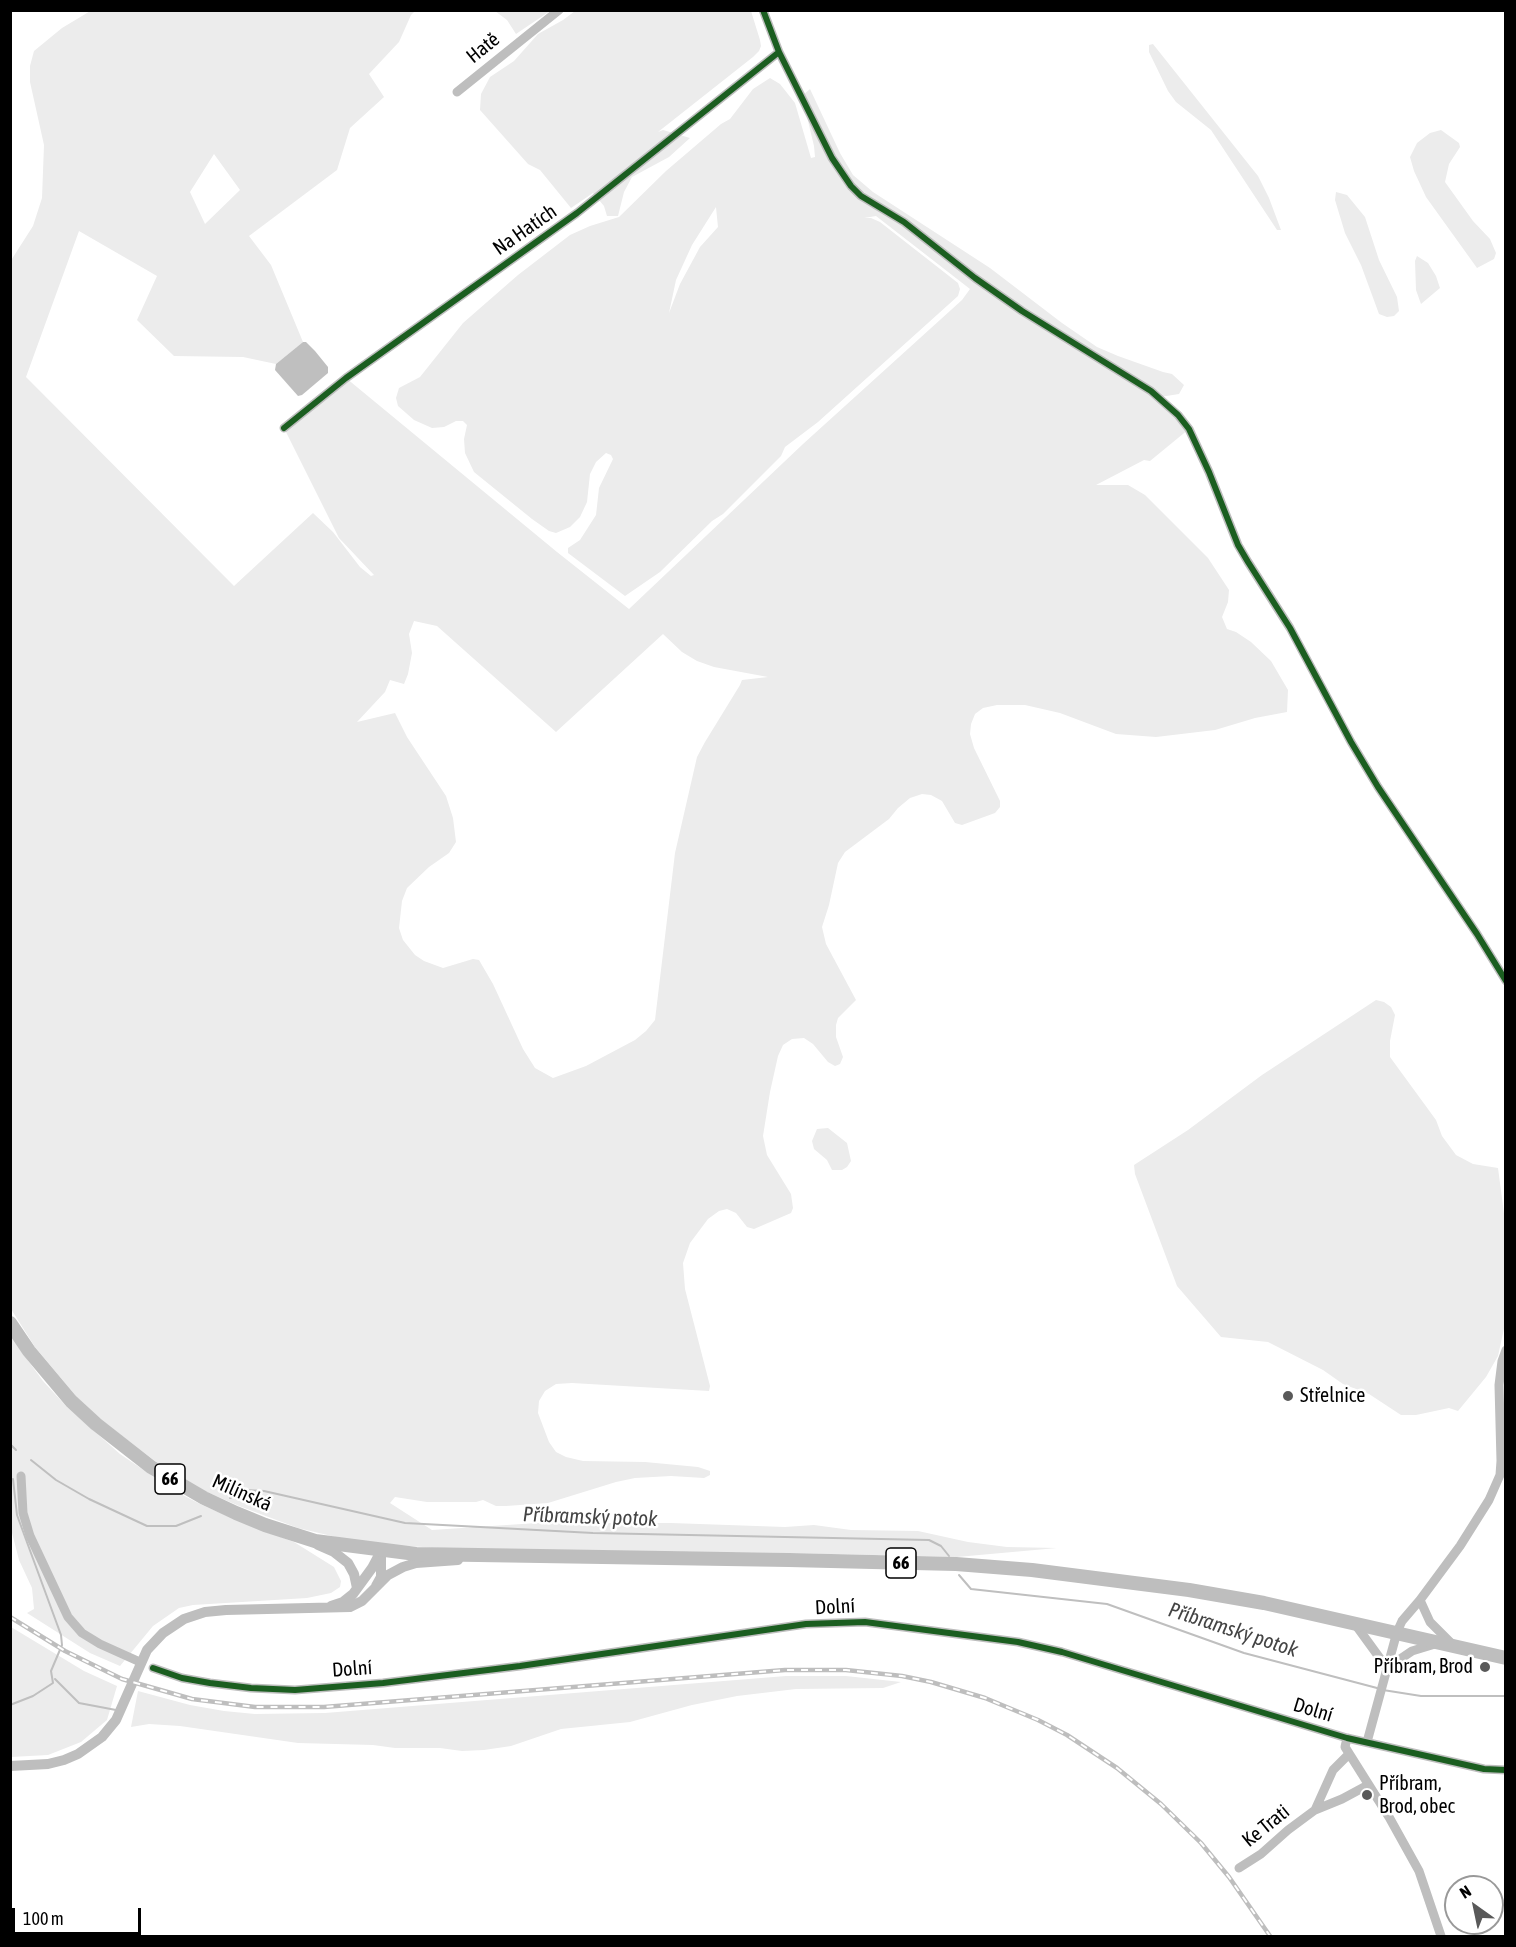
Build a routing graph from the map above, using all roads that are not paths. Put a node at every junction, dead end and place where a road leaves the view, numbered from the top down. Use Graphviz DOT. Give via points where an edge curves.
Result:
graph roads {
  1 [pos="559,10"];
  2 [pos="763,10"];
  3 [pos="780,52"];
  4 [pos="457,92"];
  5 [pos="284,428"];
  6 [pos="1506,981"];
  7 [pos="10,1323"];
  8 [pos="1506,1350"];
  9 [pos="21,1476"];
  10 [pos="296,1536"];
  11 [pos="381,1551"];
  12 [pos="477,1556"];
  13 [pos="357,1588"];
  14 [pos="375,1588"];
  15 [pos="1420,1600"];
  16 [pos="322,1609"];
  17 [pos="1354,1623"];
  18 [pos="1397,1632"];
  19 [pos="1439,1642"];
  20 [pos="1454,1646"];
  21 [pos="1506,1658"];
  22 [pos="139,1665"];
  23 [pos="153,1668"];
  24 [pos="1387,1668"];
  25 [pos="1347,1738"];
  26 [pos="1367,1742"];
  27 [pos="1349,1754"];
  28 [pos="10,1766"];
  29 [pos="1506,1770"];
  30 [pos="1368,1785"];
  31 [pos="1315,1810"];
  32 [pos="1239,1868"];
  33 [pos="1441,1936"];
  1 -- 4 [label="street, Hatě"];
  2 -- 3 [label="street"];
  3 -- 5 [label="street, Na Hatích" via="578,213 346,378"];
  3 -- 6 [label="street" via="832,158 861,196 904,222 1022,311 1151,391 1178,414 1194,439 1238,545 1290,628 1351,742"];
  7 -- 10 [label="main road, Milínská / 66" via="71,1401 125,1448 204,1498"];
  8 -- 15 [label="street" via="1499,1385 1500,1475 1475,1524"];
  9 -- 22 [label="street" via="23,1513 30,1536 68,1617 82,1633"];
  10 -- 11 [label="main road, Milínská / 66"];
  10 -- 13 [label="street" via="342,1557 354,1574"];
  11 -- 12 [label="main road, 66"];
  11 -- 13 [label="street"];
  11 -- 14 [label="street" via="381,1577"];
  12 -- 14 [label="street" via="403,1567"];
  12 -- 17 [label="main road, 66" via="956,1564 1189,1590"];
  13 -- 16 [label="street" via="343,1602"];
  14 -- 16 [label="street" via="350,1607"];
  15 -- 18 [label="street"];
  15 -- 20 [label="street" via="1430,1622"];
  16 -- 22 [label="street" via="226,1610 194,1615 163,1633"];
  17 -- 18 [label="main road, 66"];
  17 -- 24 [label="street"];
  18 -- 19 [label="main road, 66"];
  18 -- 24 [label="street"];
  19 -- 20 [label="main road, 66"];
  19 -- 24 [label="street" via="1412,1652"];
  20 -- 21 [label="main road, 66"];
  22 -- 28 [label="street" via="116,1720 102,1737 78,1754 48,1764"];
  23 -- 25 [label="street, Dolní" via="210,1683 295,1690 520,1666 807,1624 866,1622 974,1635 1051,1650"];
  24 -- 26 [label="street"];
  25 -- 26 [label="street, Dolní"];
  25 -- 27 [label="street" via="1345,1747"];
  26 -- 29 [label="street, Dolní" via="1484,1769"];
  27 -- 30 [label="street"];
  27 -- 31 [label="street, Ke Trati" via="1333,1770"];
  30 -- 31 [label="street, Ke Trati"];
  30 -- 33 [label="street" via="1419,1871"];
  31 -- 32 [label="street, Ke Trati"];
}
